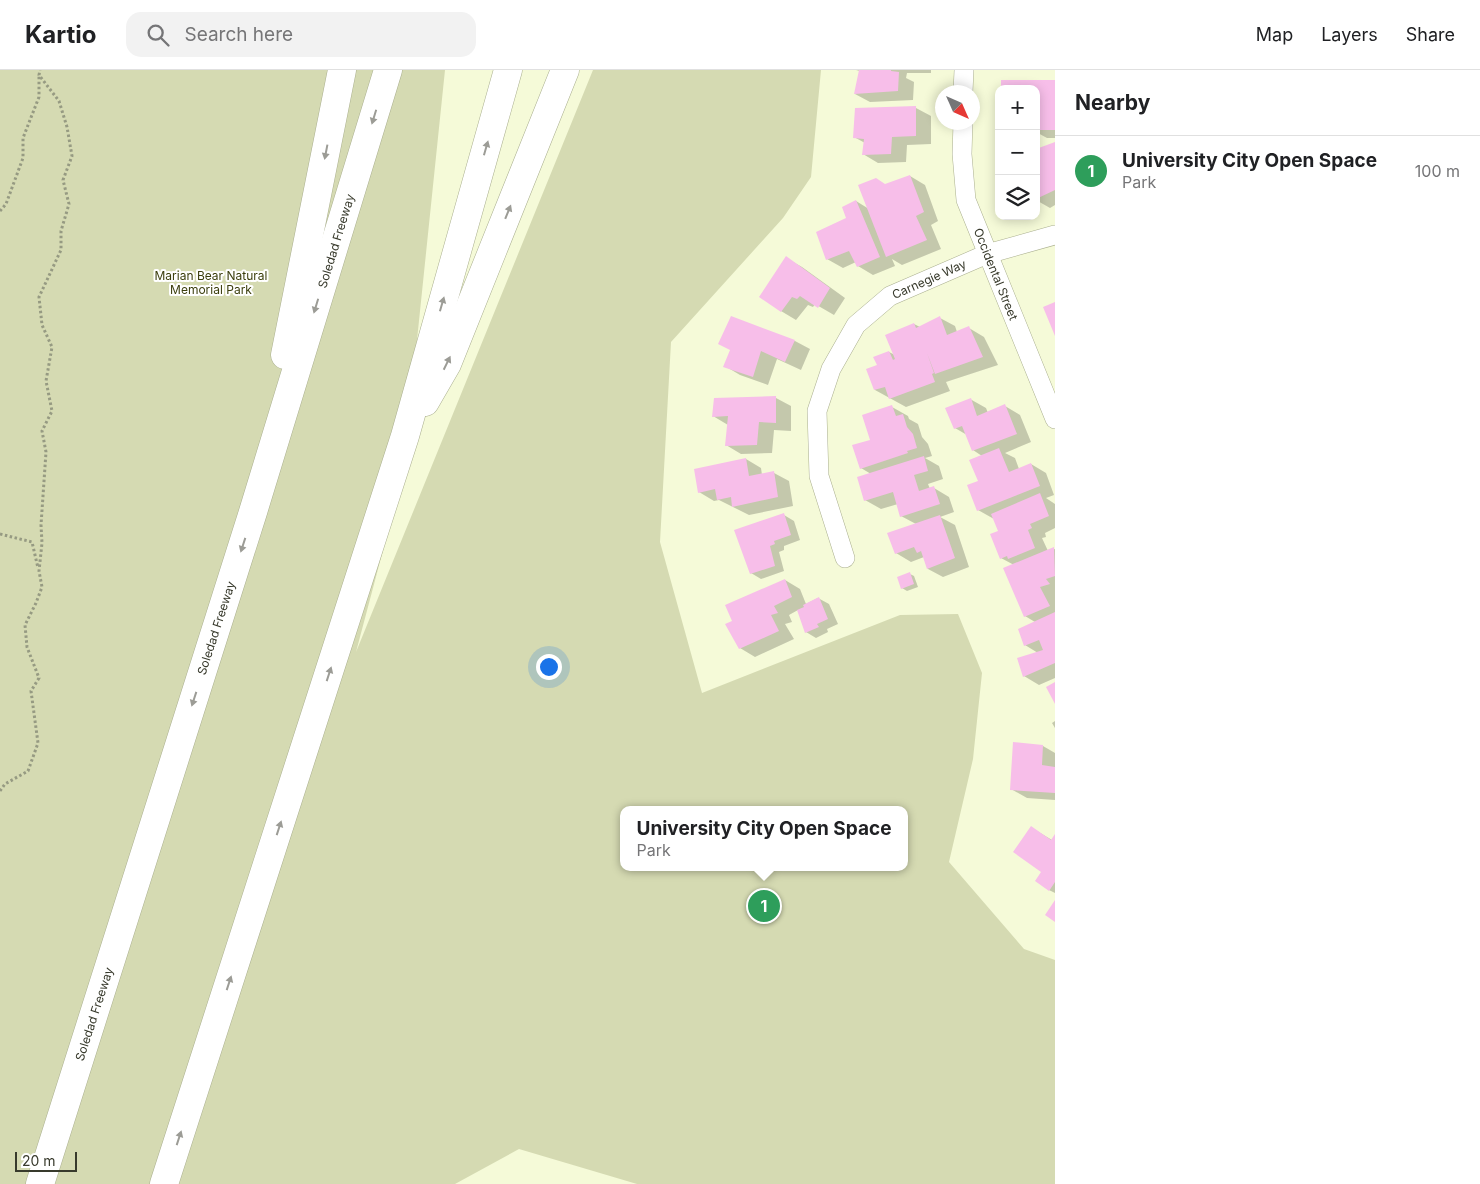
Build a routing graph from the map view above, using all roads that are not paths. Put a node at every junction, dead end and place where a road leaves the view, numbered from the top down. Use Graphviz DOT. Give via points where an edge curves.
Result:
graph roads {
  1 [pos="342,70"];
  2 [pos="388,70"];
  3 [pos="508,70"];
  4 [pos="565,70"];
  5 [pos="964,70"];
  6 [pos="963,85"];
  7 [pos="963,130"];
  8 [pos="1055,235"];
  9 [pos="987,254"];
  10 [pos="1055,419"];
  11 [pos="405,436"];
  12 [pos="253,512"];
  13 [pos="845,558"];
  14 [pos="40,1184"];
  15 [pos="164,1184"];
  1 -- 12 [label="highway, one-way"];
  2 -- 12 [label="highway, Soledad Freeway, one-way"];
  11 -- 3 [label="highway, one-way"];
  11 -- 4 [label="highway, one-way" via="447,364"];
  5 -- 6 [label="street"];
  7 -- 9 [label="street, Occidental Street" via="966,200"];
  8 -- 9 [label="street, Carnegie Way"];
  9 -- 10 [label="street, Occidental Street"];
  9 -- 13 [label="street, Carnegie Way" via="890,296 856,325 831,369 817,411 819,476"];
  15 -- 11 [label="highway, one-way"];
  12 -- 14 [label="highway, Soledad Freeway, one-way"];
}
